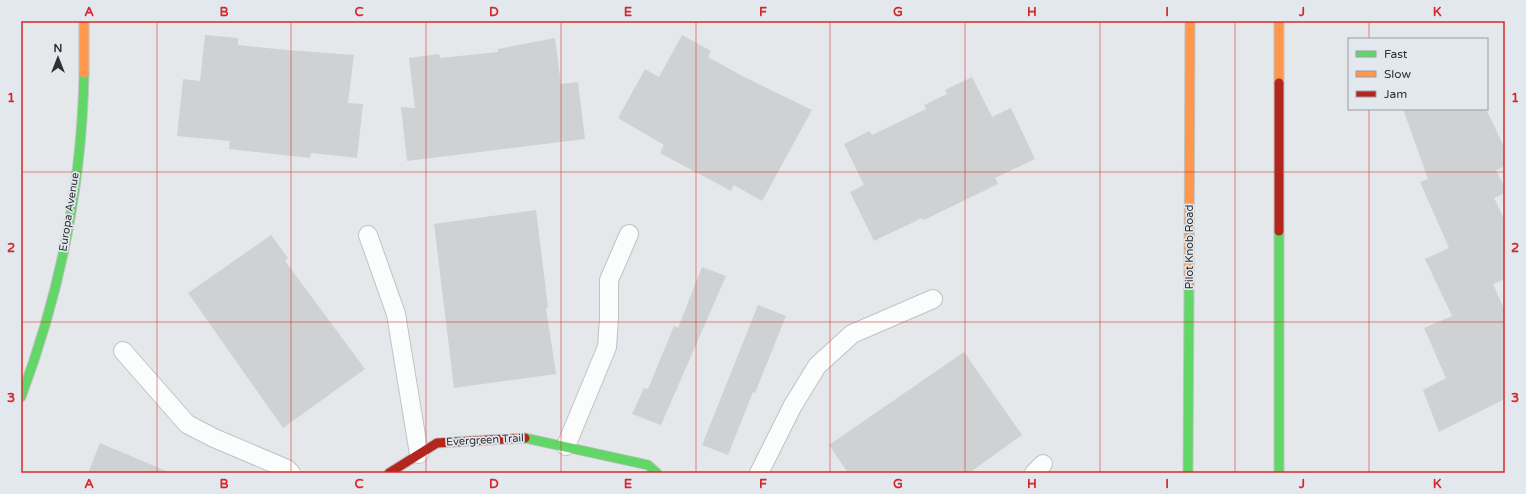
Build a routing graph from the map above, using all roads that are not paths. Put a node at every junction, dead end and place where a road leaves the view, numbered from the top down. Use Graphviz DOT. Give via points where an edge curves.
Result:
graph roads {
  1 [pos="84,21"];
  2 [pos="1190,21"];
  3 [pos="1279,21"];
  4 [pos="629,234"];
  5 [pos="368,235"];
  6 [pos="933,299"];
  7 [pos="123,351"];
  8 [pos="21,397"];
  9 [pos="566,446"];
  10 [pos="420,454"];
  11 [pos="291,473"];
  12 [pos="389,473"];
  13 [pos="657,473"];
  14 [pos="759,473"];
  15 [pos="1188,473"];
  16 [pos="1279,473"];
  1 -- 8 [label="main road, Europa Avenue" via="81,131 69,228 46,324"];
  2 -- 15 [label="main road, Pilot Knob Road"];
  3 -- 16 [label="main road"];
  4 -- 9 [label="lane" via="610,280 607,347"];
  5 -- 10 [label="lane" via="396,314"];
  6 -- 14 [label="lane" via="852,334 817,366 792,406"];
  7 -- 11 [label="lane" via="187,424"];
  9 -- 10 [label="main road, Evergreen Trail" via="529,438 468,441 437,443"];
  9 -- 13 [label="main road, Evergreen Trail" via="648,465"];
  10 -- 12 [label="main road, Evergreen Trail"];
}
